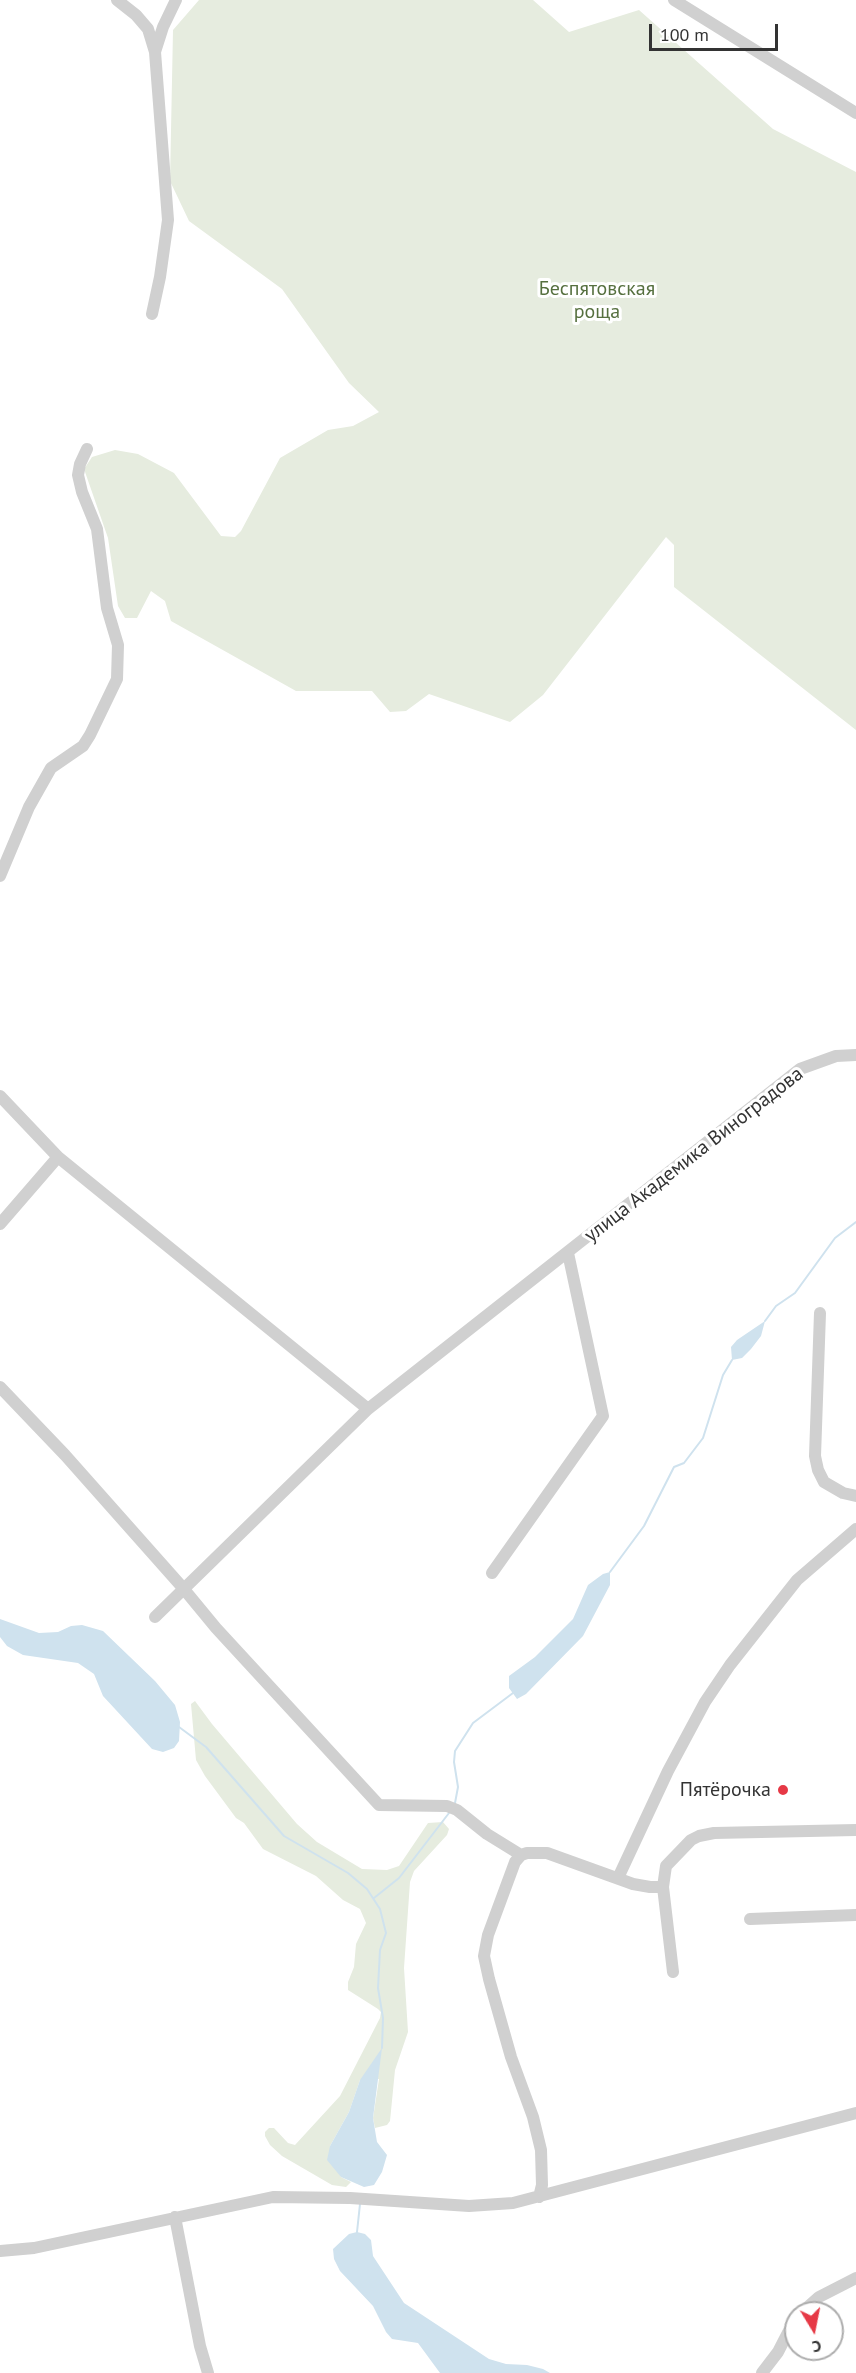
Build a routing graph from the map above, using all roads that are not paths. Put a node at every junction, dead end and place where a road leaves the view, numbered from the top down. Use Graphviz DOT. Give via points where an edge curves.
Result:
graph roads {
  1 [pos="117,0"];
  2 [pos="176,0"];
  3 [pos="674,0"];
  4 [pos="155,52"];
  5 [pos="856,113"];
  6 [pos="152,314"];
  7 [pos="87,449"];
  8 [pos="0,876"];
  9 [pos="856,1055"];
  10 [pos="0,1096"];
  11 [pos="58,1157"];
  12 [pos="0,1224"];
  13 [pos="568,1253"];
  14 [pos="820,1314"];
  15 [pos="0,1387"];
  16 [pos="368,1409"];
  17 [pos="856,1496"];
  18 [pos="856,1529"];
  19 [pos="492,1573"];
  20 [pos="183,1588"];
  21 [pos="155,1617"];
  22 [pos="856,1830"];
  23 [pos="521,1855"];
  24 [pos="618,1878"];
  25 [pos="663,1887"];
  26 [pos="856,1915"];
  27 [pos="750,1919"];
  28 [pos="673,1972"];
  29 [pos="856,2113"];
  30 [pos="539,2197"];
  31 [pos="175,2217"];
  32 [pos="0,2251"];
  33 [pos="856,2278"];
  34 [pos="814,2301"];
  35 [pos="784,2340"];
  36 [pos="208,2373"];
  37 [pos="762,2373"];
  1 -- 4 [label="street" via="148,29"];
  2 -- 4 [label="street"];
  3 -- 5 [label="street"];
  4 -- 6 [label="street" via="168,220"];
  7 -- 8 [label="street" via="78,475 97,529 107,608 117,645 117,679 82,746 51,768 29,807"];
  9 -- 13 [label="street, улица Академика Виноградова" via="836,1056 800,1069"];
  10 -- 11 [label="street"];
  11 -- 12 [label="street"];
  11 -- 16 [label="street"];
  13 -- 16 [label="street, улица Академика Виноградова"];
  13 -- 19 [label="street, улица Академика Виноградова" via="603,1416"];
  14 -- 17 [label="street" via="815,1456 824,1482"];
  15 -- 20 [label="street"];
  16 -- 20 [label="street, улица Академика Виноградова"];
  18 -- 24 [label="street" via="798,1580 730,1665 668,1771"];
  20 -- 21 [label="street, улица Академика Виноградова"];
  20 -- 23 [label="street" via="379,1805 447,1806"];
  22 -- 25 [label="street" via="699,1836 666,1866"];
  23 -- 24 [label="street" via="547,1852"];
  23 -- 30 [label="street" via="488,1935 484,1956 508,2046 533,2117 542,2185"];
  24 -- 25 [label="street"];
  25 -- 28 [label="street"];
  26 -- 27 [label="street"];
  29 -- 30 [label="street"];
  30 -- 31 [label="street" via="492,2206 273,2197"];
  31 -- 32 [label="street" via="34,2248"];
  31 -- 36 [label="street"];
  33 -- 34 [label="street"];
  35 -- 37 [label="street"];
}
